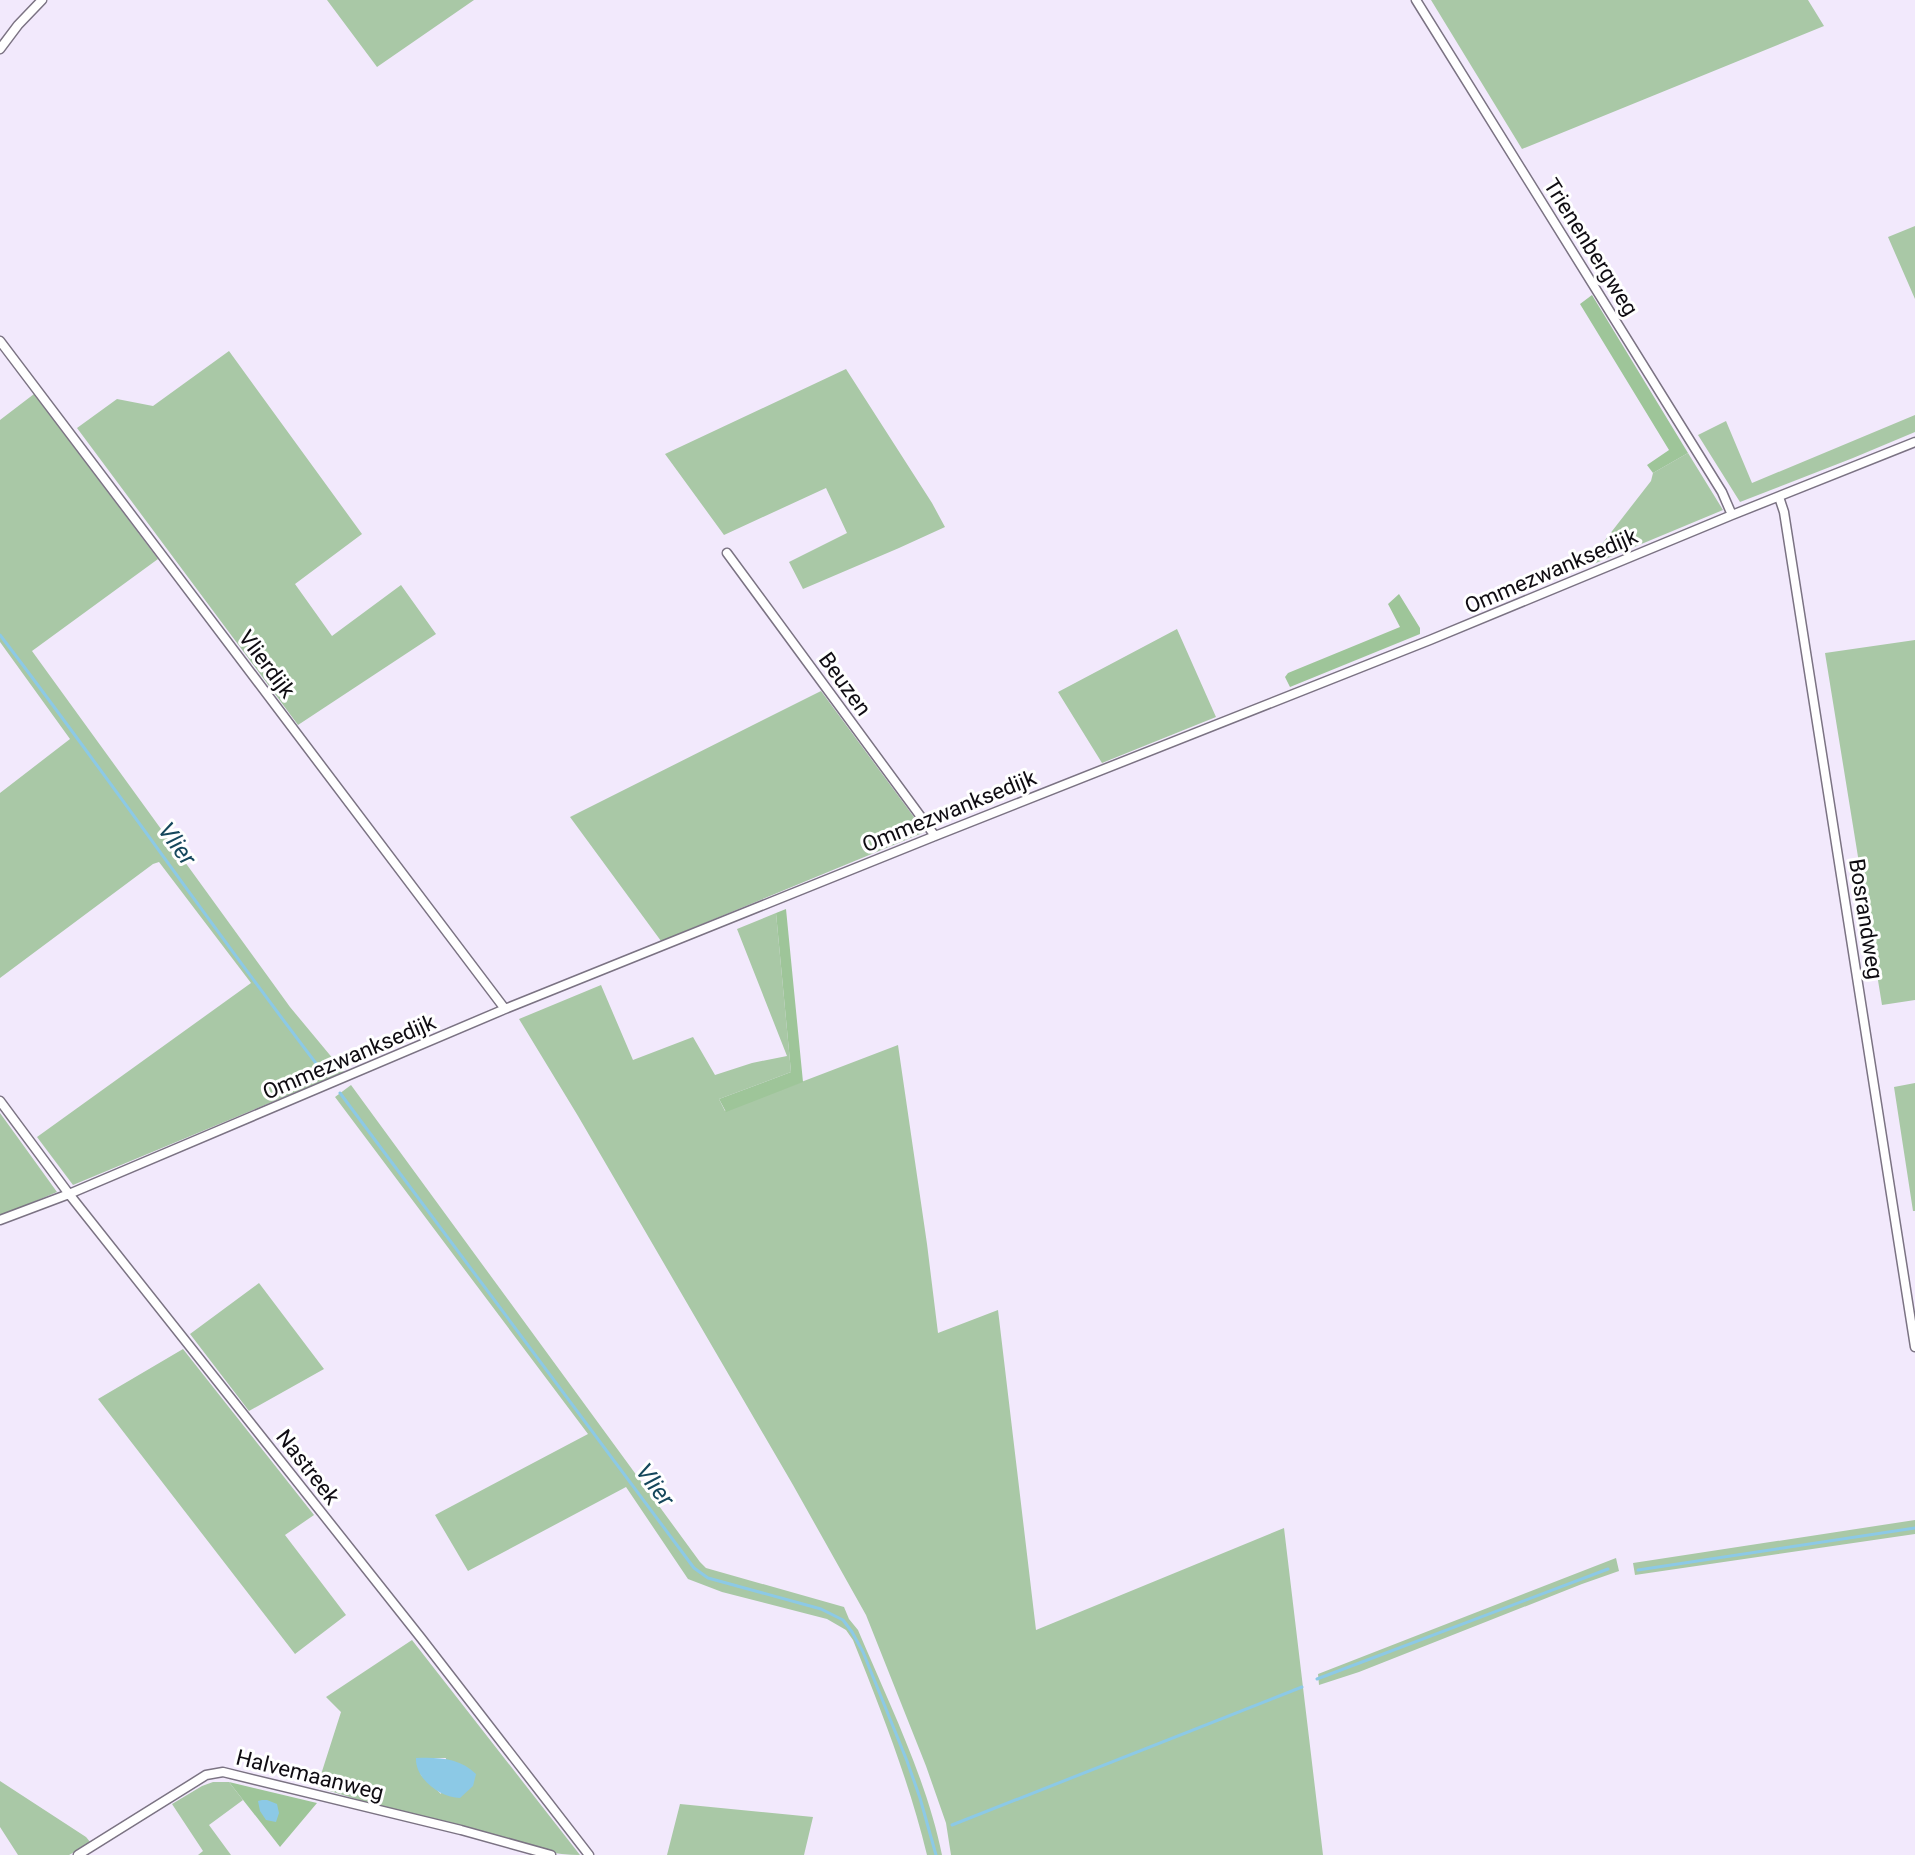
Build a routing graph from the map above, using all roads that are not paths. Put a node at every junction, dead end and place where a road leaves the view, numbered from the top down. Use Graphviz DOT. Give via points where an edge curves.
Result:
graph roads {
  1 [pos="42,0"];
  2 [pos="1416,0"];
  3 [pos="1,44"];
  4 [pos="0,341"];
  5 [pos="1915,442"];
  6 [pos="1779,497"];
  7 [pos="1732,515"];
  8 [pos="727,553"];
  9 [pos="935,836"];
  10 [pos="505,1009"];
  11 [pos="0,1101"];
  12 [pos="69,1194"];
  13 [pos="0,1220"];
  14 [pos="1915,1347"];
  15 [pos="78,1855"];
  16 [pos="551,1855"];
  17 [pos="589,1855"];
  1 -- 3 [label="street"];
  2 -- 7 [label="street, Trienenbergweg"];
  4 -- 10 [label="street, Vlierdijk"];
  5 -- 6 [label="street, Ommezwanksedijk"];
  6 -- 7 [label="street, Ommezwanksedijk"];
  6 -- 14 [label="street, Bosrandweg"];
  7 -- 9 [label="street, Ommezwanksedijk"];
  8 -- 9 [label="street, Beuzen"];
  9 -- 10 [label="street, Ommezwanksedijk"];
  10 -- 12 [label="street, Ommezwanksedijk"];
  11 -- 12 [label="street, Nastreek"];
  12 -- 13 [label="street, Ommezwanksedijk"];
  12 -- 17 [label="street, Nastreek"];
  15 -- 16 [label="street, Halvemaanweg" via="206,1775 223,1772"];
}
